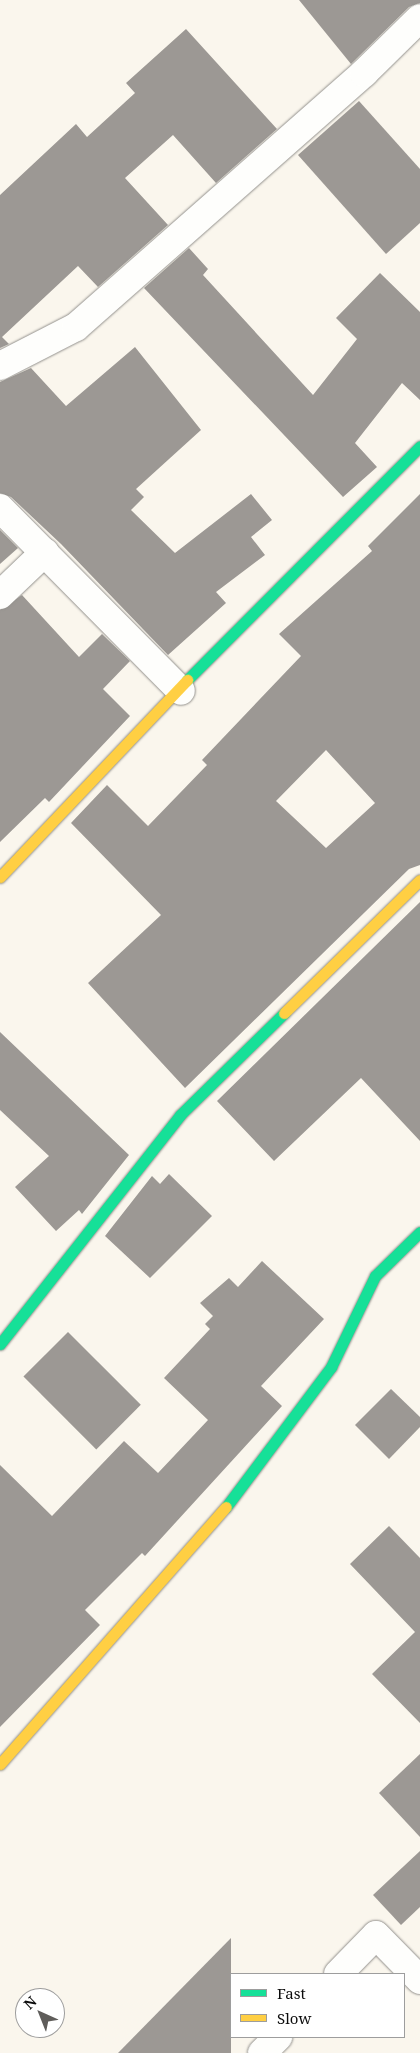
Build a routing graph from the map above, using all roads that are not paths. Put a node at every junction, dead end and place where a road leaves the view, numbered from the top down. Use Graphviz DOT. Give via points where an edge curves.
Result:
graph roads {
  1 [pos="420,18"];
  2 [pos="0,366"];
  3 [pos="420,446"];
  4 [pos="0,508"];
  5 [pos="45,552"];
  6 [pos="0,595"];
  7 [pos="181,691"];
  8 [pos="0,877"];
  9 [pos="420,880"];
  10 [pos="420,1232"];
  11 [pos="0,1344"];
  12 [pos="0,1764"];
  13 [pos="339,1973"];
  14 [pos="420,1980"];
  15 [pos="277,2038"];
  16 [pos="262,2053"];
  1 -- 2 [label="street" via="364,73 76,327"];
  3 -- 7 [label="street"];
  4 -- 5 [label="street"];
  5 -- 6 [label="street"];
  5 -- 7 [label="street"];
  7 -- 8 [label="street" via="118,750"];
  9 -- 11 [label="street" via="180,1115"];
  10 -- 12 [label="street" via="375,1276 331,1367 234,1498"];
  13 -- 14 [label="street" via="376,1935"];
  15 -- 16 [label="street"];
}
